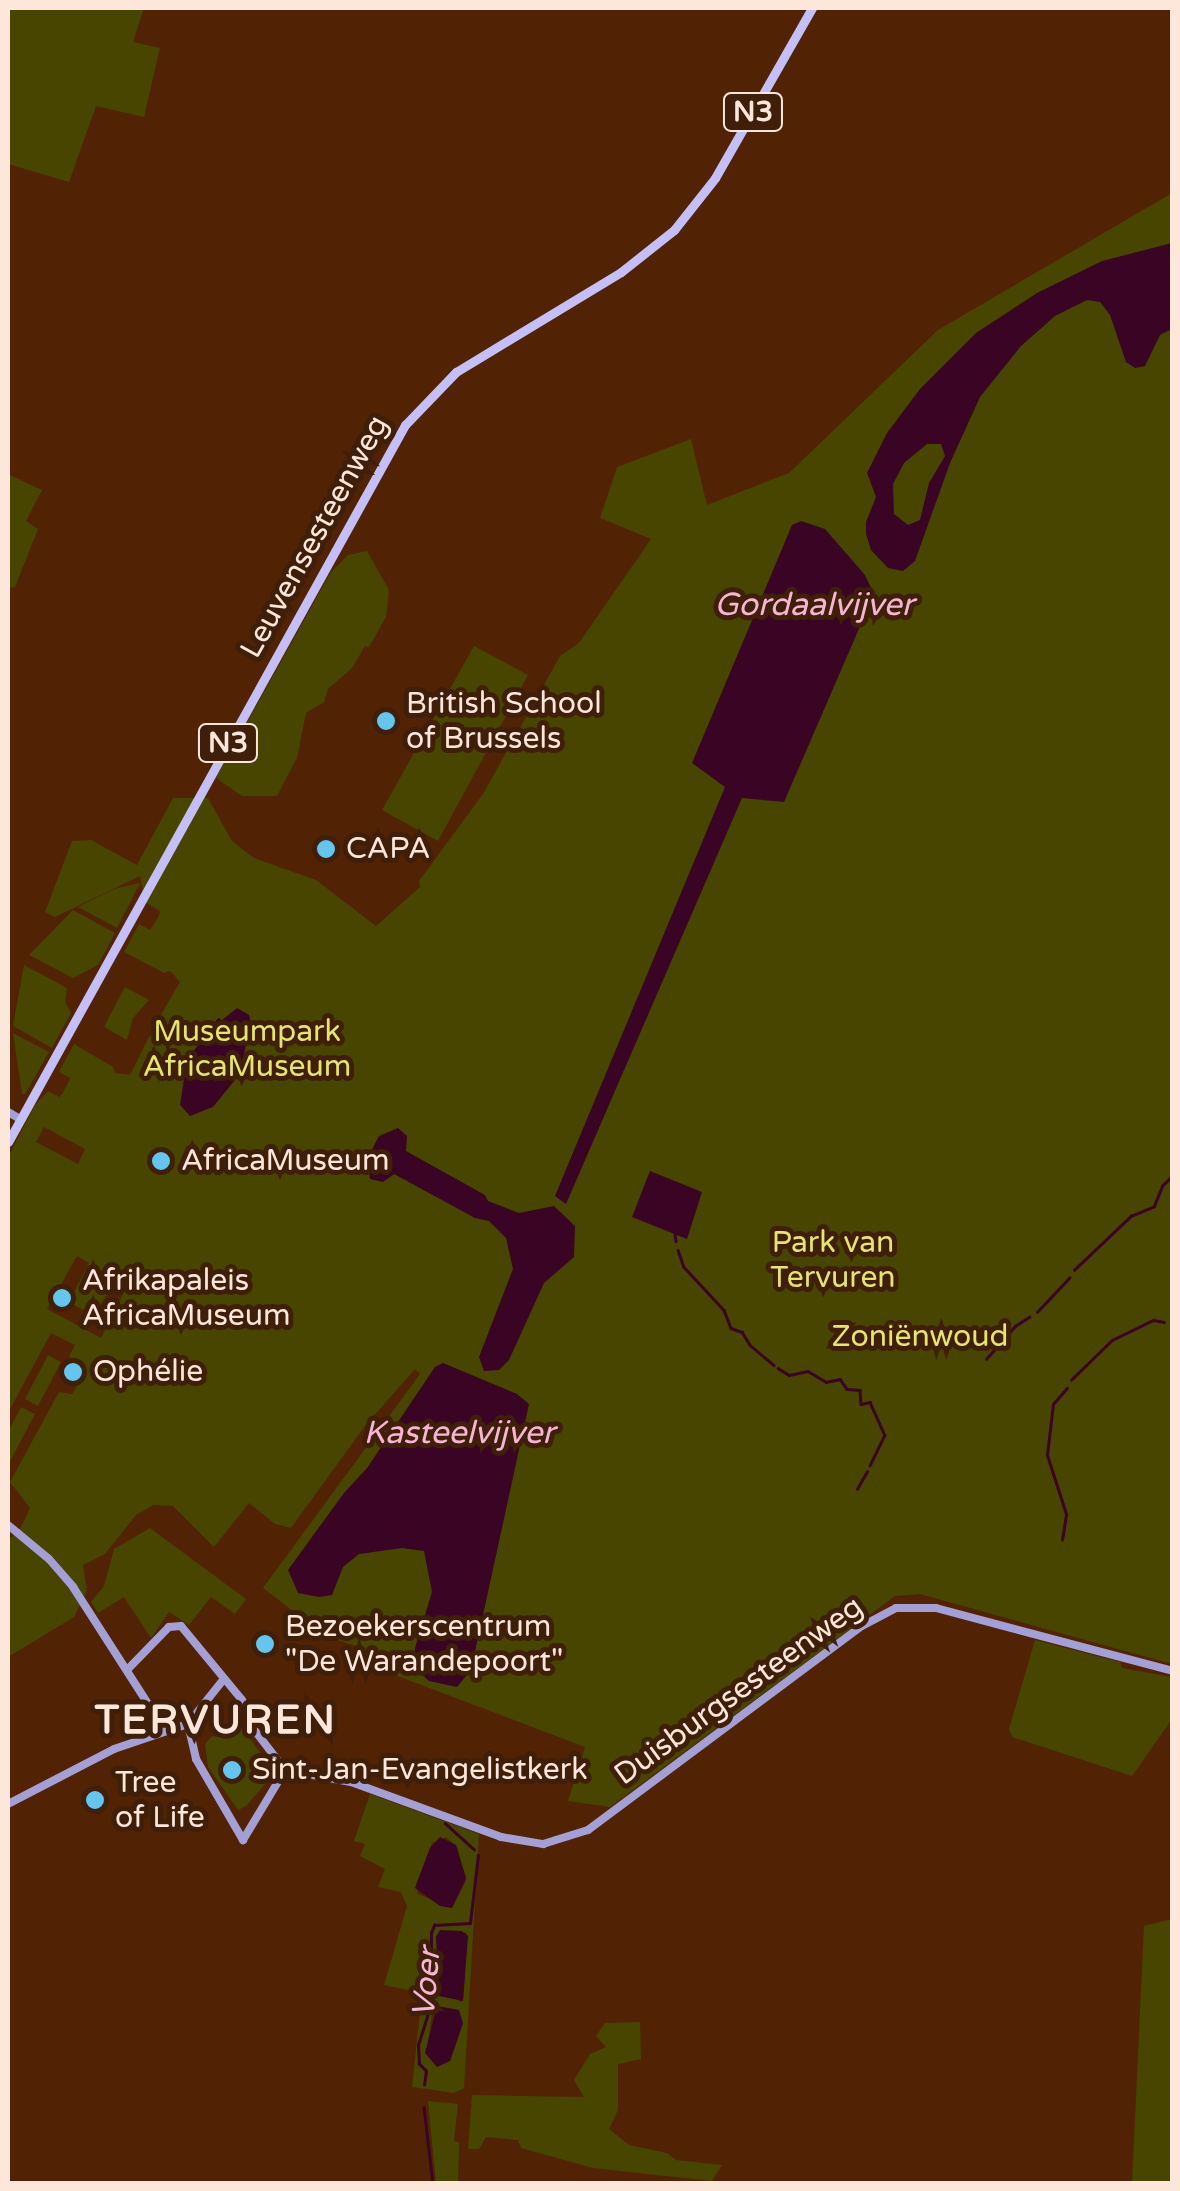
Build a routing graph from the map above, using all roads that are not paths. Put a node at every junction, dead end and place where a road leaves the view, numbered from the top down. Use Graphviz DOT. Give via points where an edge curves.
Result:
graph roads {
  1 [pos="812,8"];
  2 [pos="8,1112"];
  3 [pos="20,1119"];
  4 [pos="8,1142"];
  5 [pos="9,1532"];
  6 [pos="127,1670"];
  7 [pos="1172,1671"];
  8 [pos="223,1680"];
  9 [pos="188,1724"];
  10 [pos="164,1729"];
  11 [pos="285,1770"];
  12 [pos="8,1804"];
  1 -- 3 [label="main road, Leuvensesteenweg / N3" via="715,178 674,230 621,272 456,372 406,425"];
  2 -- 3 [label="street"];
  3 -- 4 [label="main road, Leuvensesteenweg / N3"];
  5 -- 6 [label="street" via="65,1577"];
  6 -- 8 [label="street" via="173,1625"];
  6 -- 10 [label="street"];
  7 -- 11 [label="street, Duisburgsesteenweg" via="936,1608 896,1608 862,1626 589,1829 543,1844 501,1837 343,1779"];
  8 -- 9 [label="street"];
  8 -- 11 [label="street"];
  9 -- 10 [label="street"];
  9 -- 11 [label="street" via="196,1759 243,1840"];
  10 -- 12 [label="street"];
}
